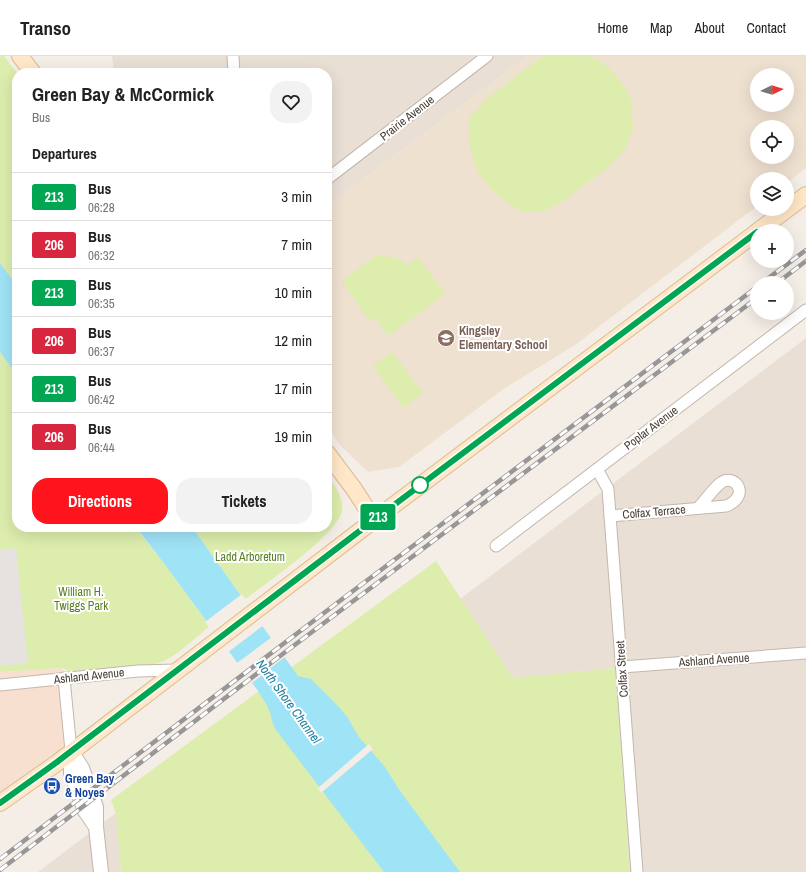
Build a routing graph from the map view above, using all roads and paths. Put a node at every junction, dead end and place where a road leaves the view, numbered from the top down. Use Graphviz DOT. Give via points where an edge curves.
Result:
graph roads {
  1 [pos="20,56"];
  2 [pos="233,56"];
  3 [pos="487,56"];
  4 [pos="29,68"];
  5 [pos="234,68"];
  6 [pos="332,175"];
  7 [pos="806,195"];
  8 [pos="768,224"];
  9 [pos="750,238"];
  10 [pos="806,310"];
  11 [pos="332,460"];
  12 [pos="597,469"];
  13 [pos="698,508"];
  14 [pos="610,516"];
  15 [pos="374,520"];
  16 [pos="496,546"];
  17 [pos="806,653"];
  18 [pos="622,667"];
  19 [pos="177,670"];
  20 [pos="64,678"];
  21 [pos="0,685"];
  22 [pos="71,751"];
  23 [pos="0,803"];
  24 [pos="101,872"];
  25 [pos="637,872"];
  1 -- 4 [label="main road"];
  2 -- 5 [label="street"];
  3 -- 6 [label="street, Prairie Avenue"];
  7 -- 8 [label="main road"];
  9 -- 15 [label="main road"];
  10 -- 12 [label="street, Poplar Avenue"];
  11 -- 15 [label="main road"];
  12 -- 14 [label="street, Colfax Street" via="608,489"];
  12 -- 16 [label="street, Poplar Avenue"];
  13 -- 14 [label="street, Colfax Terrace"];
  14 -- 18 [label="street, Colfax Street"];
  15 -- 19 [label="main road"];
  17 -- 18 [label="street, Ashland Avenue"];
  18 -- 25 [label="street, Colfax Street"];
  19 -- 20 [label="street, Ashland Avenue"];
  19 -- 22 [label="main road"];
  20 -- 21 [label="street, Ashland Avenue"];
  20 -- 22 [label="street"];
  22 -- 23 [label="main road"];
  22 -- 24 [label="street" via="71,773 85,812 96,827"];
}
